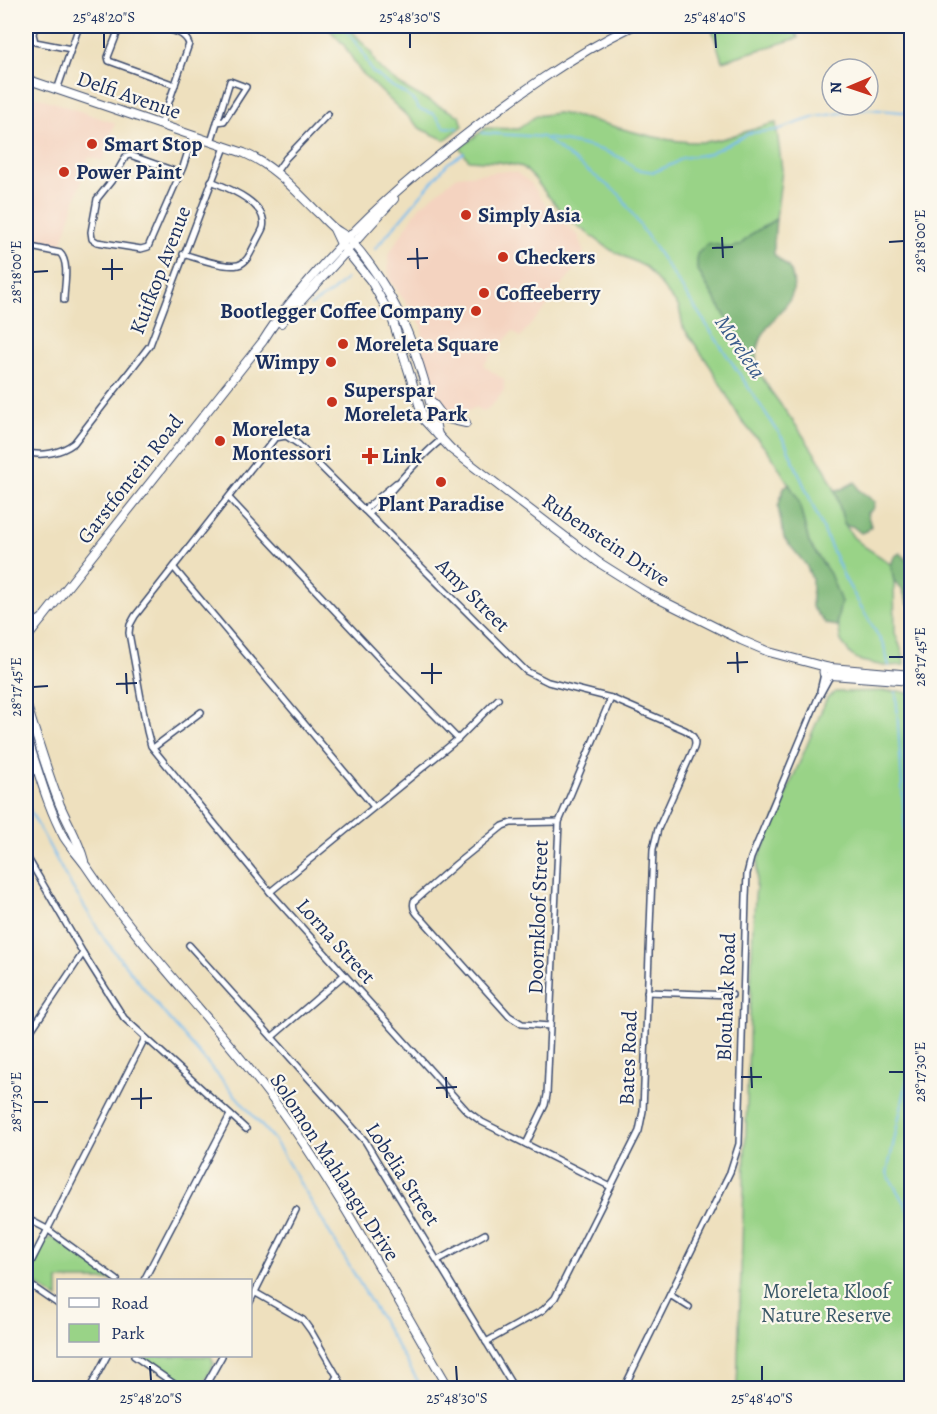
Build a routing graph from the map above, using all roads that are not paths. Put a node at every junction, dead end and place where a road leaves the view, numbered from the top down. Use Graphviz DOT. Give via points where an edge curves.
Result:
graph roads {
  1 [pos="35,26"];
  2 [pos="79,26"];
  3 [pos="120,26"];
  4 [pos="154,26"];
  5 [pos="633,26"];
  6 [pos="71,49"];
  7 [pos="26,79"];
  8 [pos="174,85"];
  9 [pos="57,90"];
  10 [pos="328,114"];
  11 [pos="217,122"];
  12 [pos="161,125"];
  13 [pos="194,136"];
  14 [pos="211,142"];
  15 [pos="225,147"];
  16 [pos="180,172"];
  17 [pos="276,172"];
  18 [pos="211,181"];
  19 [pos="334,229"];
  20 [pos="350,239"];
  21 [pos="26,246"];
  22 [pos="344,247"];
  23 [pos="183,254"];
  24 [pos="337,260"];
  25 [pos="362,269"];
  26 [pos="64,300"];
  27 [pos="263,341"];
  28 [pos="427,393"];
  29 [pos="466,423"];
  30 [pos="440,437"];
  31 [pos="26,452"];
  32 [pos="229,498"];
  33 [pos="367,512"];
  34 [pos="174,568"];
  35 [pos="42,619"];
  36 [pos="26,627"];
  37 [pos="26,639"];
  38 [pos="828,672"];
  39 [pos="912,675"];
  40 [pos="912,681"];
  41 [pos="611,698"];
  42 [pos="498,699"];
  43 [pos="26,703"];
  44 [pos="201,712"];
  45 [pos="685,730"];
  46 [pos="26,735"];
  47 [pos="458,739"];
  48 [pos="153,748"];
  49 [pos="374,807"];
  50 [pos="559,822"];
  51 [pos="26,857"];
  52 [pos="85,865"];
  53 [pos="270,892"];
  54 [pos="189,945"];
  55 [pos="83,953"];
  56 [pos="344,975"];
  57 [pos="647,993"];
  58 [pos="732,995"];
  59 [pos="550,1026"];
  60 [pos="272,1037"];
  61 [pos="26,1038"];
  62 [pos="145,1038"];
  63 [pos="230,1115"];
  64 [pos="246,1129"];
  65 [pos="526,1144"];
  66 [pos="611,1186"];
  67 [pos="296,1210"];
  68 [pos="26,1218"];
  69 [pos="47,1229"];
  70 [pos="485,1234"];
  71 [pos="438,1260"];
  72 [pos="26,1272"];
  73 [pos="114,1279"];
  74 [pos="145,1279"];
  75 [pos="26,1282"];
  76 [pos="256,1293"];
  77 [pos="670,1295"];
  78 [pos="252,1299"];
  79 [pos="57,1303"];
  80 [pos="689,1307"];
  81 [pos="486,1342"];
  82 [pos="106,1357"];
  83 [pos="135,1357"];
  84 [pos="220,1357"];
  85 [pos="337,1376"];
  86 [pos="625,1386"];
  87 [pos="90,1389"];
  88 [pos="180,1389"];
  89 [pos="204,1389"];
  90 [pos="330,1389"];
  91 [pos="344,1389"];
  92 [pos="449,1389"];
  93 [pos="514,1389"];
  94 [pos="634,1389"];
  1 -- 6 [label="street" via="35,42"];
  2 -- 6 [label="street"];
  3 -- 8 [label="street" via="109,61"];
  4 -- 8 [label="street" via="189,40"];
  5 -- 20 [label="street, Garstfontein Road" via="550,72 498,109 435,159"];
  6 -- 9 [label="street"];
  7 -- 9 [label="street, Delfi Avenue"];
  8 -- 12 [label="street"];
  9 -- 12 [label="street, Delfi Avenue"];
  10 -- 17 [label="street"];
  11 -- 11 [label="street" via="230,81 246,87 224,121"];
  11 -- 14 [label="street"];
  12 -- 13 [label="street, Delfi Avenue"];
  13 -- 14 [label="street, Delfi Avenue"];
  13 -- 16 [label="street"];
  14 -- 15 [label="street, Delfi Avenue"];
  15 -- 17 [label="street, Delfi Avenue" via="258,159"];
  15 -- 18 [label="street, Kuifkop Avenue"];
  16 -- 16 [label="street" via="148,247 92,239 98,199 126,156"];
  17 -- 19 [label="street, Delfi Avenue"];
  18 -- 23 [label="street, Kuifkop Avenue"];
  18 -- 23 [label="street" via="244,196 261,215 262,230 240,265"];
  19 -- 20 [label="street, Delfi Avenue"];
  19 -- 22 [label="street, Delfi Avenue"];
  20 -- 22 [label="street, Garstfontein Road"];
  20 -- 28 [label="street" via="386,288 409,333"];
  21 -- 26 [label="street" via="63,256"];
  22 -- 24 [label="street, Garstfontein Road"];
  22 -- 25 [label="street, Rubenstein Drive"];
  22 -- 27 [label="street, Garstfontein Road" via="293,299"];
  23 -- 31 [label="street, Kuifkop Avenue" via="150,345 74,443 43,454"];
  24 -- 25 [label="street"];
  24 -- 27 [label="street, Garstfontein Road"];
  25 -- 30 [label="street, Rubenstein Drive" via="395,326 424,420"];
  27 -- 35 [label="street, Garstfontein Road"];
  28 -- 29 [label="street" via="441,416"];
  28 -- 30 [label="street"];
  30 -- 33 [label="street" via="387,496"];
  30 -- 38 [label="street, Rubenstein Drive" via="488,479 633,585 741,640"];
  32 -- 33 [label="street, Amy Street" via="271,441 283,436 291,438"];
  32 -- 34 [label="street"];
  32 -- 47 [label="street"];
  33 -- 41 [label="street, Amy Street" via="526,670 548,682"];
  34 -- 48 [label="street, Lorna Street" via="131,622 129,631"];
  34 -- 49 [label="street"];
  35 -- 36 [label="main road"];
  35 -- 37 [label="street, Garstfontein Road"];
  38 -- 39 [label="street, Rubenstein Drive"];
  38 -- 40 [label="street, Rubenstein Drive"];
  38 -- 77 [label="street, Blouhaak Road" via="749,864 736,1156"];
  41 -- 45 [label="street, Amy Street"];
  41 -- 50 [label="street, Doornkloof Street"];
  42 -- 47 [label="street"];
  43 -- 52 [label="main road, Solomon Mahlangu Drive"];
  44 -- 48 [label="street"];
  45 -- 57 [label="street, Bates Road" via="692,734 695,744 653,849"];
  46 -- 52 [label="main road, Solomon Mahlangu Drive" via="63,836"];
  47 -- 49 [label="street"];
  48 -- 53 [label="street, Lorna Street"];
  49 -- 53 [label="street"];
  50 -- 59 [label="street, Doornkloof Street"];
  50 -- 59 [label="street" via="503,826 414,901 413,909 516,1022"];
  51 -- 55 [label="street"];
  52 -- 92 [label="main road, Solomon Mahlangu Drive" via="126,923 274,1101 319,1167"];
  53 -- 56 [label="street, Lorna Street"];
  54 -- 60 [label="street, Lobelia Street"];
  55 -- 61 [label="street"];
  55 -- 62 [label="street" via="121,1013"];
  56 -- 60 [label="street"];
  56 -- 65 [label="street, Lorna Street" via="467,1111"];
  57 -- 58 [label="street"];
  57 -- 66 [label="street, Bates Road" via="642,1121"];
  59 -- 65 [label="street, Doornkloof Street" via="547,1095"];
  60 -- 71 [label="street, Lobelia Street" via="365,1141"];
  62 -- 63 [label="street"];
  62 -- 69 [label="street"];
  63 -- 64 [label="street"];
  63 -- 74 [label="street"];
  65 -- 66 [label="street, Lorna Street"];
  66 -- 81 [label="street, Bates Road" via="550,1305"];
  67 -- 76 [label="street"];
  68 -- 69 [label="street"];
  69 -- 72 [label="street"];
  69 -- 73 [label="street"];
  70 -- 71 [label="street"];
  71 -- 81 [label="street, Lobelia Street"];
  75 -- 79 [label="street"];
  76 -- 78 [label="street"];
  76 -- 85 [label="street" via="303,1320"];
  77 -- 80 [label="street"];
  77 -- 86 [label="street, Blouhaak Road"];
  81 -- 93 [label="street, Lobelia Street"];
  82 -- 87 [label="street"];
  83 -- 88 [label="street"];
  84 -- 89 [label="street"];
  85 -- 90 [label="street"];
  85 -- 91 [label="street"];
  86 -- 94 [label="street"];
}
